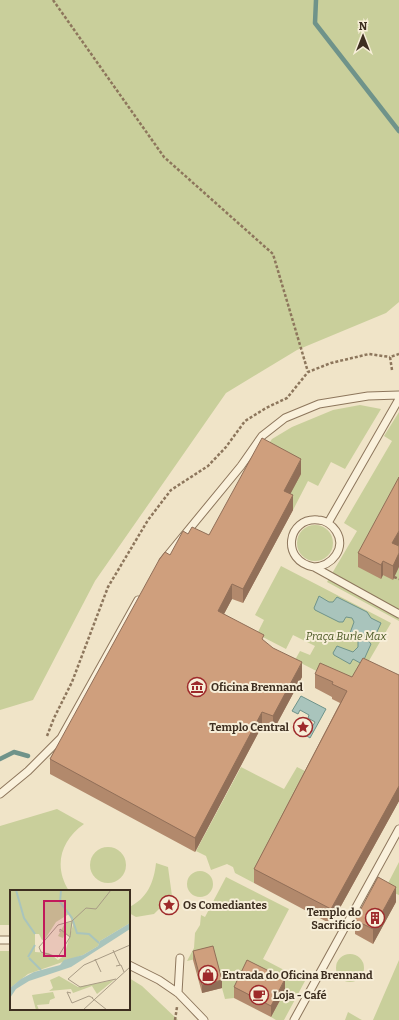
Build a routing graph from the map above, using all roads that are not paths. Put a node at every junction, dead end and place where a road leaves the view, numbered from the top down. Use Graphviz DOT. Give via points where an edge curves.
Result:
graph roads {
  1 [pos="399,395"];
  2 [pos="399,399"];
  3 [pos="328,523"];
  4 [pos="159,566"];
  5 [pos="314,567"];
  6 [pos="140,596"];
  7 [pos="399,614"];
  8 [pos="0,794"];
  9 [pos="399,829"];
  10 [pos="180,958"];
  11 [pos="130,966"];
  12 [pos="178,993"];
  13 [pos="204,1020"];
  14 [pos="294,1020"];
  1 -- 4 [label="lane" via="368,396 319,404 285,418 262,436 241,466"];
  2 -- 3 [label="lane"];
  3 -- 5 [label="lane" via="337,533 337,554 328,564"];
  3 -- 5 [label="lane" via="313,519 305,522 298,526 291,540 294,555 306,566"];
  5 -- 7 [label="lane"];
  6 -- 8 [label="lane" via="61,738 28,772"];
  9 -- 14 [label="lane"];
  10 -- 12 [label="lane"];
  11 -- 12 [label="lane"];
  12 -- 13 [label="lane"];
}
